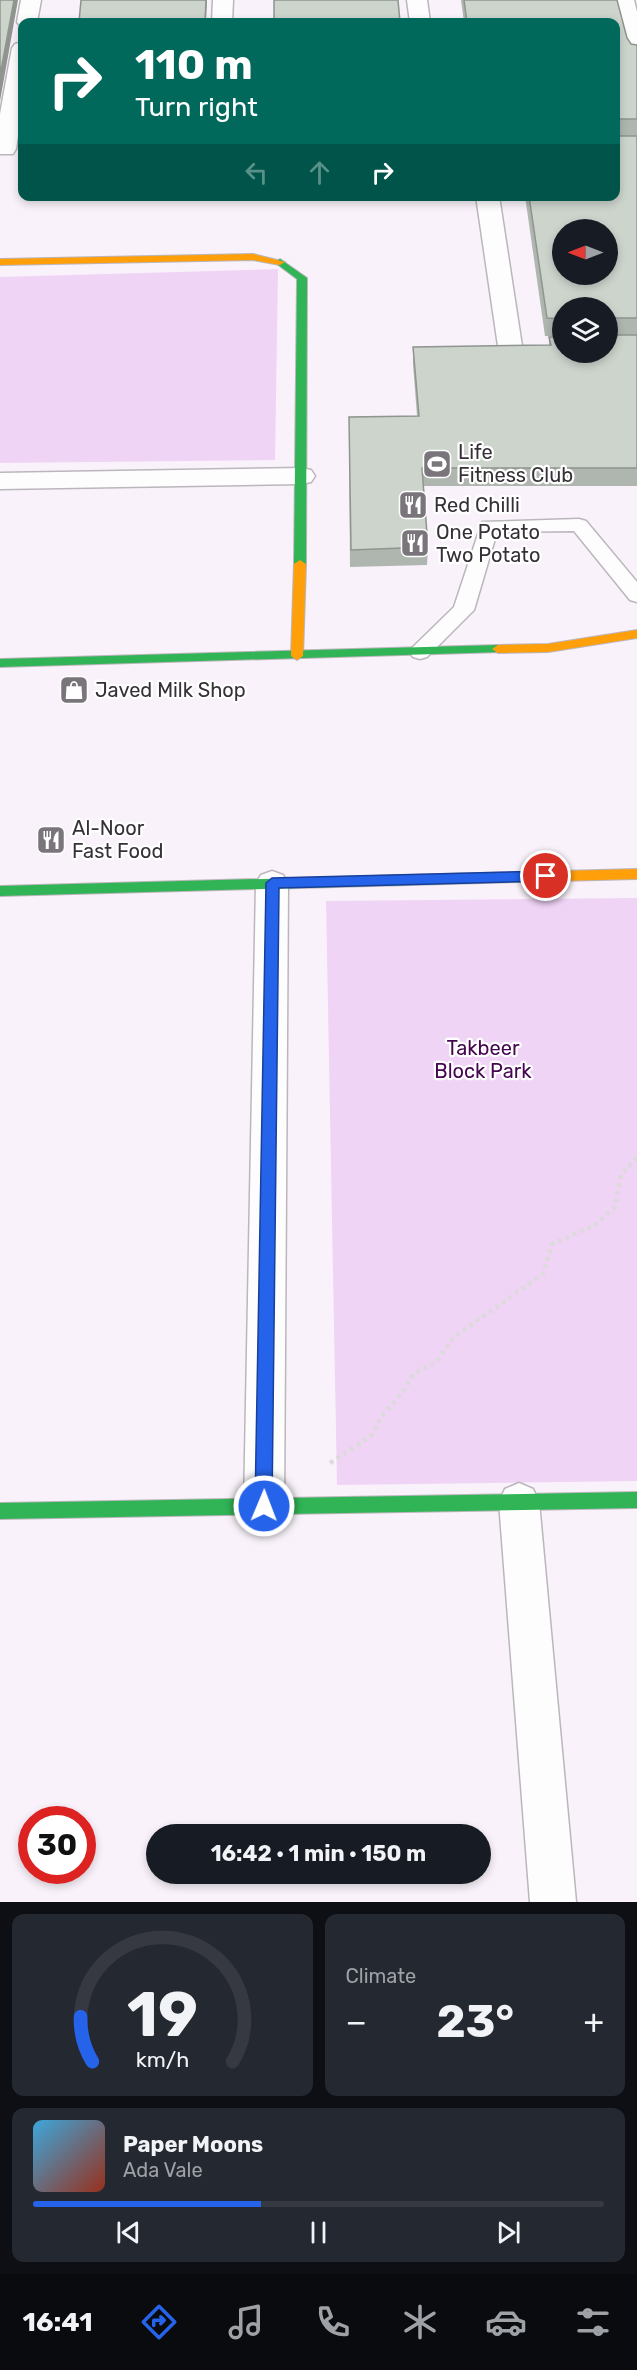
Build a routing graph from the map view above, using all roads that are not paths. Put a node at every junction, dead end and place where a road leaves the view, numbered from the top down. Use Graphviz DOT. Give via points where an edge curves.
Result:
graph roads {
  1 [pos="30,0"];
  2 [pos="223,0"];
  3 [pos="417,0"];
  4 [pos="624,0"];
  5 [pos="28,18"];
  6 [pos="222,18"];
  7 [pos="419,18"];
  8 [pos="637,54"];
  9 [pos="18,79"];
  10 [pos="9,149"];
  11 [pos="488,201"];
  12 [pos="0,262"];
  13 [pos="510,346"];
  14 [pos="302,476"];
  15 [pos="0,481"];
  16 [pos="637,595"];
  17 [pos="637,634"];
  18 [pos="420,652"];
  19 [pos="297,656"];
  20 [pos="0,663"];
  21 [pos="637,874"];
  22 [pos="272,883"];
  23 [pos="0,891"];
  24 [pos="637,1500"];
  25 [pos="519,1502"];
  26 [pos="264,1506"];
  27 [pos="0,1511"];
  28 [pos="553,1902"];
  1 -- 5 [label="street"];
  2 -- 6 [label="street"];
  3 -- 7 [label="street"];
  4 -- 8 [label="street"];
  9 -- 10 [label="street"];
  11 -- 13 [label="street"];
  12 -- 14 [label="street" via="253,257 284,263 302,278"];
  14 -- 15 [label="street"];
  14 -- 19 [label="street"];
  16 -- 18 [label="lane" via="579,525 489,526 464,610"];
  17 -- 18 [label="street" via="548,648"];
  18 -- 19 [label="street"];
  19 -- 20 [label="street"];
  21 -- 22 [label="street"];
  22 -- 23 [label="street"];
  22 -- 26 [label="street"];
  24 -- 25 [label="street"];
  25 -- 26 [label="street"];
  25 -- 28 [label="street"];
  26 -- 27 [label="street"];
}
